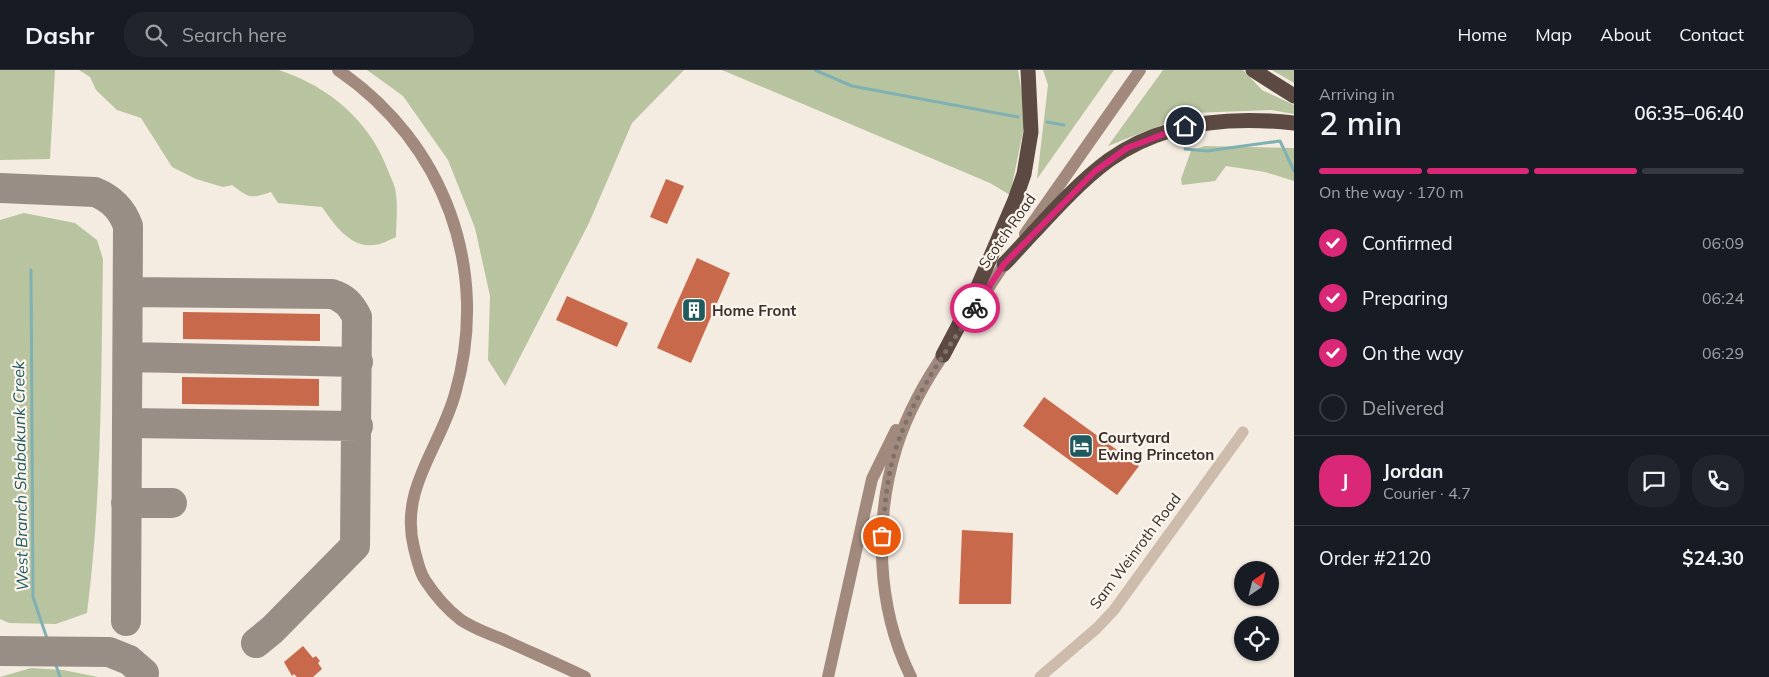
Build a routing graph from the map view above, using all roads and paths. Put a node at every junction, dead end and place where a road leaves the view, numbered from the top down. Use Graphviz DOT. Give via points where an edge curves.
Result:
graph roads {
  1 [pos="338,70"];
  2 [pos="1028,70"];
  3 [pos="1140,70"];
  4 [pos="1253,70"];
  5 [pos="1294,96"];
  6 [pos="1294,123"];
  7 [pos="1004,264"];
  8 [pos="943,355"];
  9 [pos="915,401"];
  10 [pos="1243,432"];
  11 [pos="586,677"];
  12 [pos="828,677"];
  13 [pos="911,677"];
  14 [pos="1040,677"];
  1 -- 11 [label="main road" via="382,106 418,148 445,197 462,254 468,308 462,367 450,410 413,492 409,528 420,571 442,602 462,620"];
  2 -- 8 [label="highway" via="1031,132 1024,174 973,298"];
  3 -- 7 [label="main road, Scotch Road"];
  4 -- 5 [label="highway"];
  6 -- 7 [label="highway" via="1249,119 1214,121 1170,130 1127,148 1094,172"];
  7 -- 8 [label="main road, Scotch Road"];
  8 -- 9 [label="main road, Scotch Road"];
  9 -- 12 [label="main road" via="884,450 872,479"];
  9 -- 13 [label="main road, Scotch Road" via="890,472 882,536 886,597 899,649"];
  10 -- 14 [label="street, Sam Weinroth Road" via="1114,610"];
}
